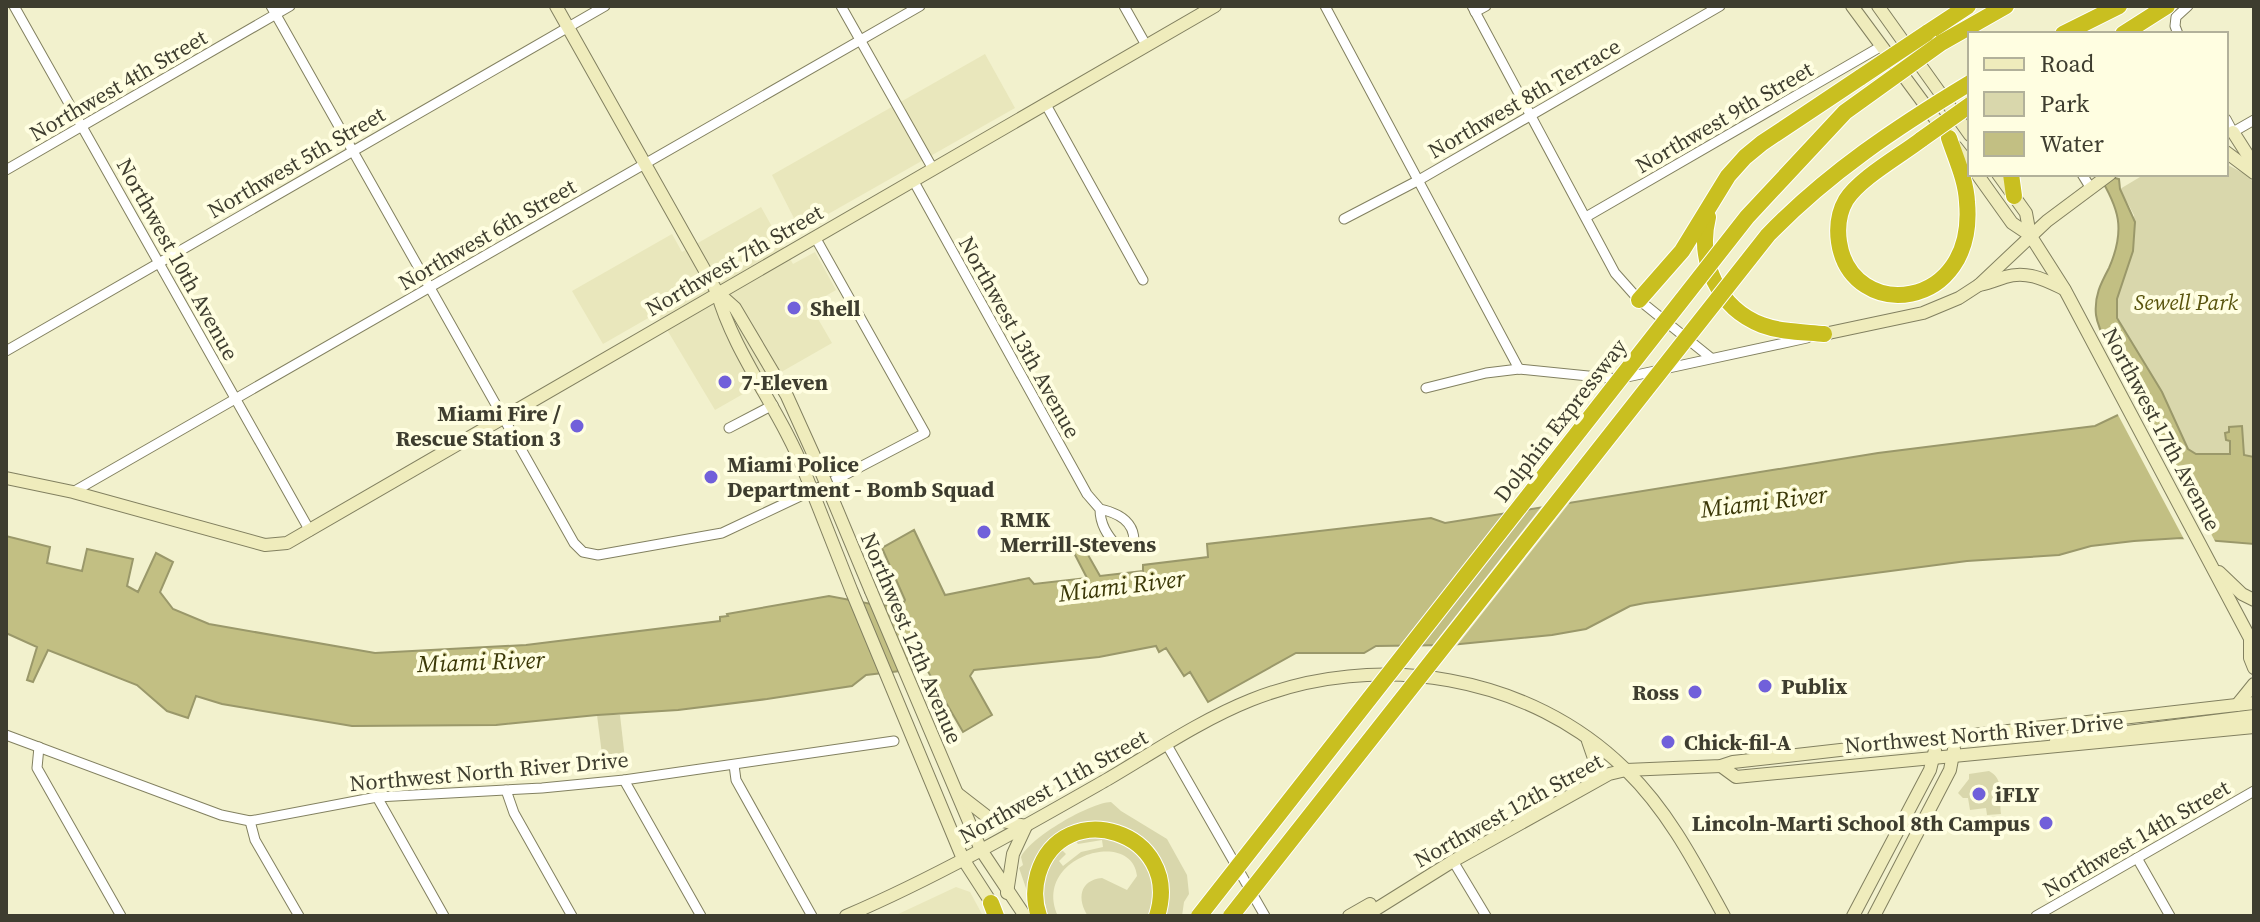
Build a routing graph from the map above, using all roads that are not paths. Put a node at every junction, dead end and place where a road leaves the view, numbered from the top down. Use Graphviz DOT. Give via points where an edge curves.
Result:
graph roads {
  1 [pos="14,6"];
  2 [pos="290,6"];
  3 [pos="556,6"];
  4 [pos="605,6"];
  5 [pos="841,6"];
  6 [pos="920,6"];
  7 [pos="1124,6"];
  8 [pos="1215,6"];
  9 [pos="1325,6"];
  10 [pos="1486,6"];
  11 [pos="1720,6"];
  12 [pos="1852,6"];
  13 [pos="1878,6"];
  14 [pos="1968,6"];
  15 [pos="2006,6"];
  16 [pos="2188,6"];
  17 [pos="2118,7"];
  18 [pos="1474,9"];
  19 [pos="273,10"];
  20 [pos="2166,12"];
  21 [pos="568,27"];
  22 [pos="2076,29"];
  23 [pos="2127,32"];
  24 [pos="2177,32"];
  25 [pos="860,39"];
  26 [pos="1146,45"];
  27 [pos="1880,47"];
  28 [pos="1968,84"];
  29 [pos="1045,103"];
  30 [pos="1968,106"];
  31 [pos="1531,115"];
  32 [pos="2254,120"];
  33 [pos="82,126"];
  34 [pos="1968,132"];
  35 [pos="2230,132"];
  36 [pos="1949,138"];
  37 [pos="353,151"];
  38 [pos="2228,152"];
  39 [pos="1968,162"];
  40 [pos="644,164"];
  41 [pos="2254,165"];
  42 [pos="933,169"];
  43 [pos="6,170"];
  44 [pos="2254,173"];
  45 [pos="1978,176"];
  46 [pos="1999,176"];
  47 [pos="2011,176"];
  48 [pos="913,180"];
  49 [pos="1419,180"];
  50 [pos="2100,180"];
  51 [pos="2014,196"];
  52 [pos="1712,200"];
  53 [pos="1586,217"];
  54 [pos="1344,219"];
  55 [pos="2030,235"];
  56 [pos="815,237"];
  57 [pos="159,262"];
  58 [pos="1143,280"];
  59 [pos="1979,285"];
  60 [pos="431,288"];
  61 [pos="2065,290"];
  62 [pos="717,292"];
  63 [pos="1639,300"];
  64 [pos="1824,334"];
  65 [pos="6,351"];
  66 [pos="1711,358"];
  67 [pos="1519,369"];
  68 [pos="1426,388"];
  69 [pos="236,399"];
  70 [pos="773,405"];
  71 [pos="503,417"];
  72 [pos="729,428"];
  73 [pos="6,478"];
  74 [pos="73,492"];
  75 [pos="1100,509"];
  76 [pos="310,531"];
  77 [pos="2210,561"];
  78 [pos="2254,600"];
  79 [pos="2253,642"];
  80 [pos="2254,668"];
  81 [pos="2254,684"];
  82 [pos="2254,703"];
  83 [pos="2237,705"];
  84 [pos="2254,716"];
  85 [pos="2254,727"];
  86 [pos="6,735"];
  87 [pos="1955,737"];
  88 [pos="1587,738"];
  89 [pos="1938,739"];
  90 [pos="894,741"];
  91 [pos="1167,745"];
  92 [pos="39,747"];
  93 [pos="2025,748"];
  94 [pos="1953,756"];
  95 [pos="1933,757"];
  96 [pos="734,765"];
  97 [pos="1721,766"];
  98 [pos="1626,770"];
  99 [pos="624,780"];
  100 [pos="1590,784"];
  101 [pos="506,790"];
  102 [pos="2254,791"];
  103 [pos="955,792"];
  104 [pos="377,797"];
  105 [pos="250,821"];
  106 [pos="1026,826"];
  107 [pos="981,850"];
  108 [pos="2137,858"];
  109 [pos="963,859"];
  110 [pos="1453,861"];
  111 [pos="1409,887"];
  112 [pos="1007,893"];
  113 [pos="996,912"];
  114 [pos="121,916"];
  115 [pos="299,916"];
  116 [pos="444,916"];
  117 [pos="572,916"];
  118 [pos="701,916"];
  119 [pos="812,916"];
  120 [pos="846,916"];
  121 [pos="1025,916"];
  122 [pos="1039,916"];
  123 [pos="1157,916"];
  124 [pos="1199,916"];
  125 [pos="1231,916"];
  126 [pos="1265,916"];
  127 [pos="1349,916"];
  128 [pos="1365,916"];
  129 [pos="1486,916"];
  130 [pos="1724,916"];
  131 [pos="1853,916"];
  132 [pos="1874,916"];
  133 [pos="2036,916"];
  134 [pos="2170,916"];
  1 -- 33 [label="street, Northwest 10th Avenue"];
  2 -- 19 [label="street, Northwest 4th Street"];
  3 -- 21 [label="main road, Northwest 12th Avenue"];
  4 -- 21 [label="street, Northwest 5th Street"];
  5 -- 25 [label="street"];
  6 -- 25 [label="street, Northwest 6th Street"];
  7 -- 26 [label="street"];
  8 -- 26 [label="main road, Northwest 7th Street"];
  9 -- 49 [label="street"];
  10 -- 18 [label="street"];
  11 -- 31 [label="street, Northwest 8th Terrace"];
  12 -- 27 [label="main road"];
  13 -- 34 [label="main road"];
  14 -- 52 [label="highway, bridge" via="1762,143"];
  15 -- 124 [label="highway, Dolphin Expressway, bridge" via="1941,43 1845,112 1747,217"];
  16 -- 20 [label="street"];
  17 -- 22 [label="highway"];
  18 -- 31 [label="street"];
  19 -- 33 [label="street, Northwest 4th Street"];
  19 -- 37 [label="street"];
  20 -- 23 [label="highway"];
  20 -- 24 [label="street"];
  21 -- 37 [label="street, Northwest 5th Street"];
  21 -- 40 [label="main road, Northwest 12th Avenue"];
  25 -- 40 [label="street, Northwest 6th Street"];
  25 -- 42 [label="street"];
  26 -- 29 [label="main road, Northwest 7th Street"];
  27 -- 36 [label="main road"];
  27 -- 53 [label="street, Northwest 9th Street"];
  28 -- 125 [label="highway, bridge" via="1867,149 1801,201 1768,235"];
  29 -- 42 [label="main road, Northwest 7th Street"];
  29 -- 58 [label="street"];
  30 -- 36 [label="highway, bridge" via="1859,186 1844,203 1838,236 1844,260 1858,278 1881,292 1907,295 1931,288 1959,259 1967,201"];
  31 -- 49 [label="street, Northwest 8th Terrace"];
  31 -- 53 [label="street"];
  32 -- 35 [label="street"];
  33 -- 43 [label="street, Northwest 4th Street"];
  33 -- 57 [label="street, Northwest 10th Avenue"];
  35 -- 41 [label="main road"];
  36 -- 39 [label="main road"];
  37 -- 57 [label="street, Northwest 5th Street"];
  37 -- 60 [label="street"];
  38 -- 44 [label="main road"];
  40 -- 60 [label="street, Northwest 6th Street"];
  40 -- 62 [label="main road, Northwest 12th Avenue"];
  42 -- 48 [label="main road, Northwest 7th Street"];
  45 -- 55 [label="main road, Northwest 17th Avenue" via="2012,223"];
  46 -- 51 [label="main road, Northwest 17th Avenue"];
  47 -- 51 [label="highway"];
  48 -- 56 [label="main road, Northwest 7th Street"];
  48 -- 75 [label="street, Northwest 13th Avenue"];
  49 -- 54 [label="street, Northwest 8th Terrace"];
  49 -- 67 [label="street"];
  50 -- 55 [label="main road"];
  51 -- 55 [label="main road, Northwest 17th Avenue" via="2026,213"];
  52 -- 63 [label="highway" via="1682,251"];
  52 -- 64 [label="highway" via="1704,243 1707,265 1734,309 1784,331"];
  53 -- 63 [label="street" via="1615,273"];
  55 -- 59 [label="main road"];
  55 -- 61 [label="main road, Northwest 17th Avenue"];
  56 -- 62 [label="main road, Northwest 7th Street"];
  56 -- 71 [label="street" via="925,433 722,533 590,555 574,543"];
  57 -- 65 [label="street, Northwest 5th Street"];
  57 -- 69 [label="street, Northwest 10th Avenue"];
  59 -- 61 [label="main road" via="2025,275"];
  59 -- 64 [label="main road" via="1935,309"];
  60 -- 69 [label="street, Northwest 6th Street"];
  60 -- 71 [label="street"];
  61 -- 77 [label="main road, Northwest 17th Avenue"];
  62 -- 70 [label="main road, Northwest 12th Avenue" via="723,315"];
  62 -- 71 [label="main road, Northwest 7th Street"];
  62 -- 103 [label="main road, Northwest 12th Avenue, bridge" via="735,308 787,396"];
  63 -- 66 [label="street"];
  64 -- 66 [label="street"];
  66 -- 67 [label="street" via="1618,379"];
  67 -- 68 [label="street"];
  69 -- 74 [label="street, Northwest 6th Street"];
  69 -- 76 [label="street, Northwest 10th Avenue"];
  70 -- 72 [label="street"];
  70 -- 109 [label="main road, Northwest 12th Avenue, bridge"];
  71 -- 76 [label="main road, Northwest 7th Street"];
  73 -- 74 [label="main road"];
  74 -- 76 [label="main road, Northwest 7th Street" via="273,546"];
  75 -- 75 [label="street, Northwest 13th Avenue" via="1110,538 1117,546 1129,546 1134,541 1130,524 1115,512"];
  77 -- 78 [label="main road"];
  77 -- 79 [label="main road, Northwest 17th Avenue"];
  79 -- 80 [label="main road, Northwest 17th Avenue"];
  81 -- 83 [label="main road"];
  82 -- 83 [label="main road, Northwest North River Drive"];
  83 -- 87 [label="main road, Northwest North River Drive"];
  84 -- 93 [label="main road" via="2074,737"];
  85 -- 93 [label="main road, Northwest North River Drive"];
  86 -- 92 [label="street, Northwest North River Drive"];
  87 -- 89 [label="main road, Northwest North River Drive"];
  87 -- 94 [label="main road"];
  88 -- 91 [label="main road, Northwest 11th Street" via="1506,694 1389,675 1315,681 1278,691"];
  88 -- 98 [label="main road"];
  88 -- 100 [label="main road" via="1597,767"];
  89 -- 95 [label="main road"];
  89 -- 97 [label="main road, Northwest North River Drive"];
  90 -- 96 [label="street, Northwest North River Drive"];
  91 -- 106 [label="main road, Northwest 11th Street"];
  91 -- 126 [label="street"];
  92 -- 105 [label="street, Northwest North River Drive"];
  92 -- 114 [label="street" via="37,768"];
  93 -- 94 [label="main road, Northwest North River Drive"];
  94 -- 95 [label="main road, Northwest North River Drive"];
  94 -- 132 [label="main road"];
  95 -- 97 [label="main road, Northwest North River Drive" via="1736,777"];
  95 -- 131 [label="main road"];
  96 -- 99 [label="street, Northwest North River Drive"];
  96 -- 119 [label="street" via="736,780"];
  97 -- 98 [label="main road, Northwest North River Drive"];
  98 -- 100 [label="main road, Northwest 12th Street"];
  98 -- 130 [label="main road" via="1677,833"];
  99 -- 101 [label="street, Northwest North River Drive"];
  99 -- 118 [label="street"];
  100 -- 110 [label="main road, Northwest 12th Street"];
  101 -- 104 [label="street, Northwest North River Drive"];
  101 -- 117 [label="street"];
  102 -- 108 [label="street, Northwest 14th Street"];
  103 -- 106 [label="main road" via="989,818"];
  103 -- 107 [label="main road, Northwest 12th Avenue"];
  104 -- 105 [label="street, Northwest North River Drive"];
  104 -- 116 [label="street"];
  105 -- 115 [label="street" via="255,840"];
  106 -- 107 [label="main road, Northwest 11th Street"];
  106 -- 112 [label="main road" via="1011,860"];
  107 -- 109 [label="main road, Northwest 11th Street"];
  107 -- 112 [label="main road, Northwest 12th Avenue"];
  108 -- 133 [label="street, Northwest 14th Street"];
  108 -- 134 [label="street"];
  109 -- 113 [label="main road, Northwest 12th Avenue"];
  109 -- 120 [label="main road, Northwest 11th Street"];
  110 -- 111 [label="main road, Northwest 12th Street"];
  110 -- 129 [label="street"];
  111 -- 127 [label="main road, Northwest 12th Street"];
  111 -- 128 [label="main road, Northwest 12th Street"];
  112 -- 121 [label="main road, Northwest 12th Avenue"];
  122 -- 123 [label="highway" via="1035,889 1044,859 1070,836 1100,829 1131,839 1152,859 1161,884"];
}
